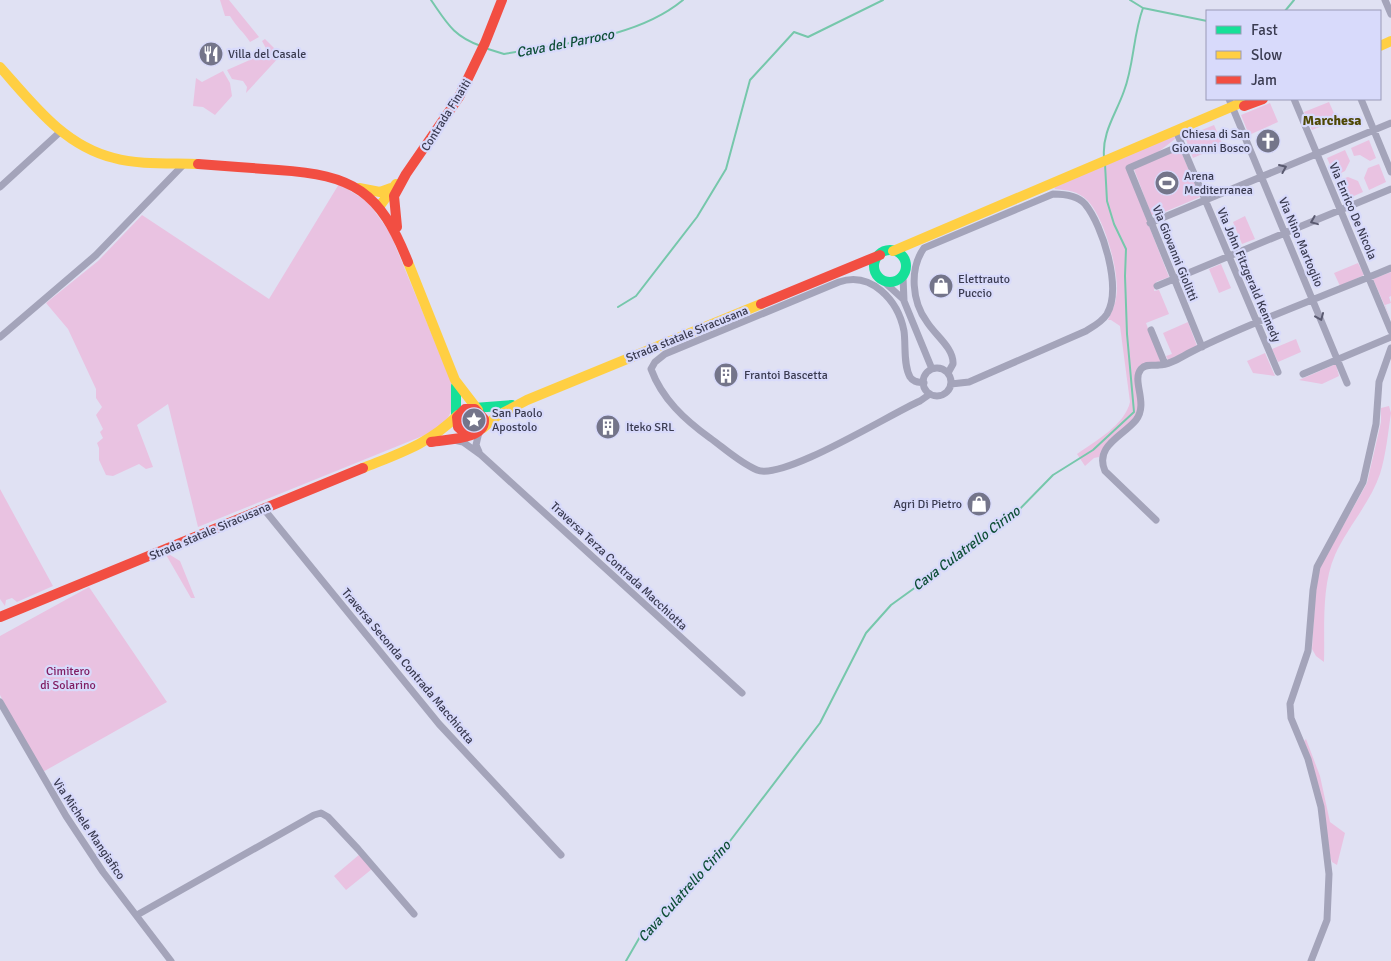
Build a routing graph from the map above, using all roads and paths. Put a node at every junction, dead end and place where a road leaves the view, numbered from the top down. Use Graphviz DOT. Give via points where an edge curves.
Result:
graph roads {
  1 [pos="502,0"];
  2 [pos="1386,0"];
  3 [pos="1391,14"];
  4 [pos="0,68"];
  5 [pos="1247,100"];
  6 [pos="1258,100"];
  7 [pos="1294,100"];
  8 [pos="1361,100"];
  9 [pos="1232,105"];
  10 [pos="1391,123"];
  11 [pos="1374,130"];
  12 [pos="1176,131"];
  13 [pos="60,132"];
  14 [pos="1182,145"];
  15 [pos="1317,154"];
  16 [pos="185,163"];
  17 [pos="1391,172"];
  18 [pos="1262,177"];
  19 [pos="0,187"];
  20 [pos="358,187"];
  21 [pos="1391,189"];
  22 [pos="393,192"];
  23 [pos="1205,200"];
  24 [pos="380,207"];
  25 [pos="1340,210"];
  26 [pos="1150,223"];
  27 [pos="1285,233"];
  28 [pos="398,236"];
  29 [pos="926,236"];
  30 [pos="893,251"];
  31 [pos="880,255"];
  32 [pos="1229,256"];
  33 [pos="847,268"];
  34 [pos="1391,268"];
  35 [pos="904,272"];
  36 [pos="879,277"];
  37 [pos="1368,277"];
  38 [pos="1173,279"];
  39 [pos="1157,286"];
  40 [pos="904,301"];
  41 [pos="1313,301"];
  42 [pos="1258,324"];
  43 [pos="1151,330"];
  44 [pos="1391,331"];
  45 [pos="0,337"];
  46 [pos="1391,337"];
  47 [pos="1202,347"];
  48 [pos="1391,348"];
  49 [pos="1338,359"];
  50 [pos="1165,364"];
  51 [pos="932,369"];
  52 [pos="1278,372"];
  53 [pos="948,373"];
  54 [pos="1303,374"];
  55 [pos="455,380"];
  56 [pos="924,383"];
  57 [pos="1347,383"];
  58 [pos="951,384"];
  59 [pos="930,394"];
  60 [pos="527,400"];
  61 [pos="476,408"];
  62 [pos="457,417"];
  63 [pos="481,430"];
  64 [pos="463,436"];
  65 [pos="421,444"];
  66 [pos="481,455"];
  67 [pos="263,508"];
  68 [pos="1156,520"];
  69 [pos="0,617"];
  70 [pos="742,693"];
  71 [pos="0,702"];
  72 [pos="561,855"];
  73 [pos="414,914"];
  74 [pos="137,915"];
  75 [pos="171,961"];
  76 [pos="1311,961"];
  1 -- 22 [label="main road, Contrada Finaiti" via="486,43 449,113"];
  2 -- 3 [label="street"];
  4 -- 13 [label="main road"];
  5 -- 9 [label="main road"];
  6 -- 9 [label="main road"];
  7 -- 15 [label="street, Via Enrico De Nicola"];
  8 -- 11 [label="street"];
  9 -- 12 [label="main road"];
  9 -- 18 [label="street, Via Nino Martoglio"];
  10 -- 11 [label="street"];
  11 -- 15 [label="street"];
  11 -- 17 [label="street"];
  12 -- 14 [label="street, Via John Fitzgerald Kennedy"];
  12 -- 29 [label="main road"];
  13 -- 16 [label="main road" via="83,148 116,159"];
  13 -- 19 [label="street"];
  14 -- 23 [label="street, Via John Fitzgerald Kennedy"];
  14 -- 26 [label="street, Via Giovanni Giolitti" via="1129,168"];
  18 -- 15 [label="street, one-way"];
  15 -- 25 [label="street, Via Enrico De Nicola"];
  16 -- 20 [label="main road" via="315,172"];
  16 -- 45 [label="street" via="96,255"];
  18 -- 23 [label="street"];
  18 -- 27 [label="street, Via Nino Martoglio"];
  20 -- 22 [label="main road"];
  20 -- 24 [label="main road"];
  21 -- 25 [label="street"];
  22 -- 24 [label="main road, Contrada Finaiti" via="382,200"];
  22 -- 28 [label="main road"];
  23 -- 26 [label="street"];
  23 -- 32 [label="street, Via John Fitzgerald Kennedy"];
  24 -- 28 [label="main road"];
  25 -- 27 [label="street, one-way"];
  25 -- 37 [label="street, Via Enrico De Nicola"];
  26 -- 38 [label="street, Via Giovanni Giolitti"];
  27 -- 32 [label="street"];
  27 -- 41 [label="street, Via Nino Martoglio"];
  28 -- 55 [label="main road"];
  29 -- 30 [label="main road"];
  29 -- 35 [label="main road" via="912,251"];
  30 -- 31 [label="main road"];
  30 -- 35 [label="main road" via="901,255"];
  31 -- 33 [label="main road, Strada statale Siracusana"];
  31 -- 36 [label="main road" via="875,264"];
  32 -- 38 [label="street"];
  32 -- 42 [label="street, Via John Fitzgerald Kennedy"];
  33 -- 36 [label="main road" via="864,268"];
  33 -- 60 [label="main road, Strada statale Siracusana"];
  34 -- 37 [label="street"];
  35 -- 36 [label="main road" via="895,282"];
  35 -- 40 [label="street"];
  36 -- 40 [label="street"];
  37 -- 41 [label="street"];
  37 -- 44 [label="street, Via Enrico De Nicola"];
  38 -- 39 [label="street"];
  38 -- 47 [label="street, Via Giovanni Giolitti"];
  40 -- 51 [label="street"];
  41 -- 42 [label="street"];
  41 -- 49 [label="street, Via Nino Martoglio, one-way"];
  42 -- 47 [label="street"];
  42 -- 52 [label="street, Via John Fitzgerald Kennedy"];
  43 -- 50 [label="street"];
  46 -- 49 [label="street"];
  47 -- 50 [label="street"];
  48 -- 76 [label="street" via="1379,382 1376,424 1363,482 1317,567 1308,651 1290,704 1291,718 1308,759 1321,807 1329,874 1327,920"];
  49 -- 54 [label="street"];
  49 -- 57 [label="street, Via Nino Martoglio"];
  50 -- 68 [label="street" via="1142,368 1138,376 1140,413 1109,444 1102,461 1105,471"];
  51 -- 53 [label="street" via="943,369"];
  51 -- 56 [label="street"];
  53 -- 58 [label="street"];
  53 -- 58 [label="street" via="953,359 922,314 914,285 916,264 924,248 1053,194 1071,195 1084,204 1110,261 1113,291 1107,314 1086,331 969,382"];
  55 -- 61 [label="main road"];
  55 -- 62 [label="main road"];
  56 -- 59 [label="street"];
  56 -- 59 [label="street" via="916,382 909,375 904,330 892,304 878,289 856,278 839,282 665,354 651,369 683,418 746,463 765,472 810,458"];
  58 -- 59 [label="street" via="943,394"];
  60 -- 61 [label="main road" via="505,406"];
  60 -- 63 [label="main road" via="497,416"];
  61 -- 62 [label="main road" via="464,408"];
  61 -- 63 [label="main road" via="484,418"];
  62 -- 64 [label="main road"];
  62 -- 65 [label="main road" via="440,433"];
  63 -- 64 [label="main road"];
  63 -- 66 [label="street" via="476,445"];
  64 -- 65 [label="main road"];
  64 -- 66 [label="street, Traversa Terza Contrada Macchiotta"];
  65 -- 67 [label="main road, Strada statale Siracusana"];
  66 -- 70 [label="street, Traversa Terza Contrada Macchiotta"];
  67 -- 69 [label="main road, Strada statale Siracusana"];
  67 -- 72 [label="street, Traversa Seconda Contrada Macchiotta" via="439,724"];
  71 -- 74 [label="street, Via Michele Mangiafico" via="66,816 103,872"];
  73 -- 74 [label="street" via="358,849 321,813"];
  74 -- 75 [label="street, Via Michele Mangiafico"];
}
